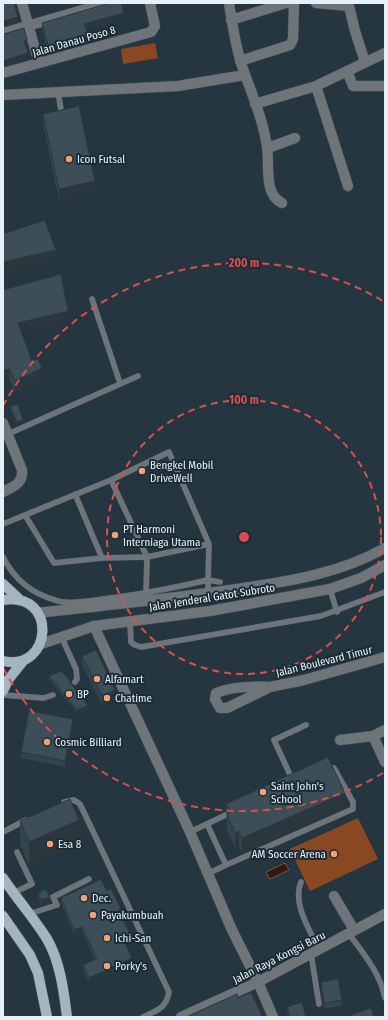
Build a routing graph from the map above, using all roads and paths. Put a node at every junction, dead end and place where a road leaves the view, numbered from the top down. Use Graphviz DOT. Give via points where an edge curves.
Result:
graph roads {
  1 [pos="22,3"];
  2 [pos="107,3"];
  3 [pos="150,3"];
  4 [pos="229,3"];
  5 [pos="286,3"];
  6 [pos="294,3"];
  7 [pos="316,3"];
  8 [pos="349,5"];
  9 [pos="231,20"];
  10 [pos="29,25"];
  11 [pos="3,33"];
  12 [pos="385,53"];
  13 [pos="240,61"];
  14 [pos="365,62"];
  15 [pos="39,63"];
  16 [pos="347,71"];
  17 [pos="3,73"];
  18 [pos="245,75"];
  19 [pos="316,86"];
  20 [pos="385,86"];
  21 [pos="58,92"];
  22 [pos="3,95"];
  23 [pos="256,104"];
  24 [pos="62,116"];
  25 [pos="295,138"];
  26 [pos="268,148"];
  27 [pos="348,186"];
  28 [pos="282,203"];
  29 [pos="92,299"];
  30 [pos="138,376"];
  31 [pos="120,384"];
  32 [pos="3,423"];
  33 [pos="8,434"];
  34 [pos="111,480"];
  35 [pos="3,492"];
  36 [pos="75,494"];
  37 [pos="25,515"];
  38 [pos="3,524"];
  39 [pos="209,544"];
  40 [pos="385,548"];
  41 [pos="3,557"];
  42 [pos="147,557"];
  43 [pos="102,558"];
  44 [pos="385,565"];
  45 [pos="208,580"];
  46 [pos="220,582"];
  47 [pos="3,584"];
  48 [pos="330,589"];
  49 [pos="385,592"];
  50 [pos="208,593"];
  51 [pos="147,597"];
  52 [pos="19,599"];
  53 [pos="3,600"];
  54 [pos="210,611"];
  55 [pos="337,612"];
  56 [pos="38,613"];
  57 [pos="130,622"];
  58 [pos="94,626"];
  59 [pos="61,636"];
  60 [pos="41,644"];
  61 [pos="385,657"];
  62 [pos="24,660"];
  63 [pos="3,661"];
  64 [pos="75,682"];
  65 [pos="270,687"];
  66 [pos="3,691"];
  67 [pos="3,695"];
  68 [pos="54,696"];
  69 [pos="306,725"];
  70 [pos="385,730"];
  71 [pos="373,736"];
  72 [pos="340,740"];
  73 [pos="385,762"];
  74 [pos="320,769"];
  75 [pos="300,778"];
  76 [pos="293,782"];
  77 [pos="286,785"];
  78 [pos="59,804"];
  79 [pos="240,808"];
  80 [pos="31,818"];
  81 [pos="207,824"];
  82 [pos="3,832"];
  83 [pos="190,832"];
  84 [pos="17,852"];
  85 [pos="226,865"];
  86 [pos="209,873"];
  87 [pos="3,878"];
  88 [pos="89,879"];
  89 [pos="301,882"];
  90 [pos="13,893"];
  91 [pos="334,896"];
  92 [pos="29,914"];
  93 [pos="385,914"];
  94 [pos="3,916"];
  95 [pos="352,932"];
  96 [pos="315,952"];
  97 [pos="258,982"];
  98 [pos="385,998"];
  99 [pos="319,1004"];
  100 [pos="47,1017"];
  101 [pos="67,1017"];
  102 [pos="143,1017"];
  103 [pos="181,1017"];
  104 [pos="273,1017"];
  1 -- 10 [label="street"];
  2 -- 10 [label="street"];
  3 -- 15 [label="street, Jalan Danau Poso 8" via="155,26 151,32"];
  4 -- 9 [label="street"];
  5 -- 9 [label="street"];
  6 -- 13 [label="street" via="293,39 290,45"];
  7 -- 8 [label="street"];
  8 -- 14 [label="street"];
  9 -- 13 [label="street"];
  10 -- 11 [label="street"];
  10 -- 15 [label="street"];
  12 -- 14 [label="street"];
  13 -- 18 [label="street"];
  14 -- 16 [label="street"];
  15 -- 17 [label="street, Jalan Danau Poso 8"];
  16 -- 19 [label="street"];
  16 -- 20 [label="street" via="353,86"];
  18 -- 21 [label="street" via="178,86"];
  18 -- 23 [label="street"];
  19 -- 23 [label="street"];
  19 -- 27 [label="street"];
  21 -- 22 [label="street"];
  21 -- 24 [label="lane"];
  23 -- 26 [label="street"];
  25 -- 26 [label="street"];
  26 -- 28 [label="street" via="268,179 274,197"];
  29 -- 31 [label="lane"];
  30 -- 31 [label="lane"];
  31 -- 33 [label="lane"];
  32 -- 33 [label="street"];
  33 -- 35 [label="street" via="23,478 19,484"];
  34 -- 36 [label="lane"];
  34 -- 39 [label="lane" via="169,452"];
  34 -- 42 [label="lane"];
  36 -- 37 [label="lane"];
  36 -- 43 [label="lane"];
  37 -- 38 [label="lane"];
  37 -- 43 [label="lane" via="54,562"];
  39 -- 42 [label="lane"];
  39 -- 45 [label="lane"];
  40 -- 50 [label="street, Jalan Jenderal Gatot Subroto" via="340,568 308,578"];
  41 -- 51 [label="lane" via="20,583 56,601 82,602"];
  42 -- 43 [label="lane"];
  42 -- 51 [label="lane"];
  44 -- 48 [label="street, Jalan Jenderal Gatot Subroto" via="361,578"];
  45 -- 46 [label="lane"];
  45 -- 50 [label="lane"];
  45 -- 51 [label="lane"];
  47 -- 52 [label="main road"];
  48 -- 54 [label="street, Jalan Jenderal Gatot Subroto"];
  48 -- 55 [label="lane"];
  49 -- 55 [label="lane"];
  50 -- 51 [label="street, Jalan Jenderal Gatot Subroto"];
  50 -- 54 [label="street"];
  51 -- 56 [label="street, Jalan Jenderal Gatot Subroto"];
  52 -- 53 [label="main road"];
  52 -- 56 [label="main road"];
  54 -- 57 [label="street, Jalan Jenderal Gatot Subroto"];
  55 -- 57 [label="lane" via="141,646 131,642"];
  56 -- 60 [label="main road" via="43,628"];
  57 -- 58 [label="street, Jalan Jenderal Gatot Subroto"];
  58 -- 59 [label="street, Jalan Jenderal Gatot Subroto"];
  58 -- 83 [label="street"];
  59 -- 60 [label="street, Jalan Jenderal Gatot Subroto"];
  59 -- 64 [label="lane" via="76,669"];
  60 -- 62 [label="main road"];
  61 -- 65 [label="street, Jalan Boulevard Timur"];
  62 -- 63 [label="main road"];
  62 -- 66 [label="main road" via="8,680"];
  67 -- 68 [label="lane" via="44,698"];
  69 -- 76 [label="lane" via="274,740"];
  70 -- 71 [label="street"];
  71 -- 72 [label="street"];
  71 -- 73 [label="street"];
  74 -- 85 [label="lane" via="326,766 334,768 353,802 353,809"];
  75 -- 76 [label="lane"];
  76 -- 77 [label="lane"];
  78 -- 102 [label="lane" via="74,800 80,804 169,992 168,1002"];
  79 -- 81 [label="lane"];
  80 -- 82 [label="lane"];
  81 -- 83 [label="lane"];
  81 -- 85 [label="lane"];
  83 -- 86 [label="street"];
  84 -- 90 [label="lane" via="32,884"];
  85 -- 86 [label="lane"];
  86 -- 97 [label="street" via="232,930"];
  87 -- 90 [label="main road"];
  88 -- 92 [label="lane" via="53,897 57,905"];
  89 -- 96 [label="lane" via="298,891 302,913"];
  90 -- 92 [label="main road"];
  91 -- 95 [label="street"];
  92 -- 101 [label="main road" via="47,939 55,959"];
  93 -- 95 [label="street, Jalan Raya Kongsi Baru"];
  94 -- 100 [label="main road" via="30,955 38,973"];
  95 -- 96 [label="street, Jalan Raya Kongsi Baru"];
  95 -- 98 [label="lane" via="377,973"];
  96 -- 97 [label="street, Jalan Raya Kongsi Baru"];
  96 -- 99 [label="lane"];
  97 -- 103 [label="street, Jalan Raya Kongsi Baru"];
  97 -- 104 [label="street"];
}
